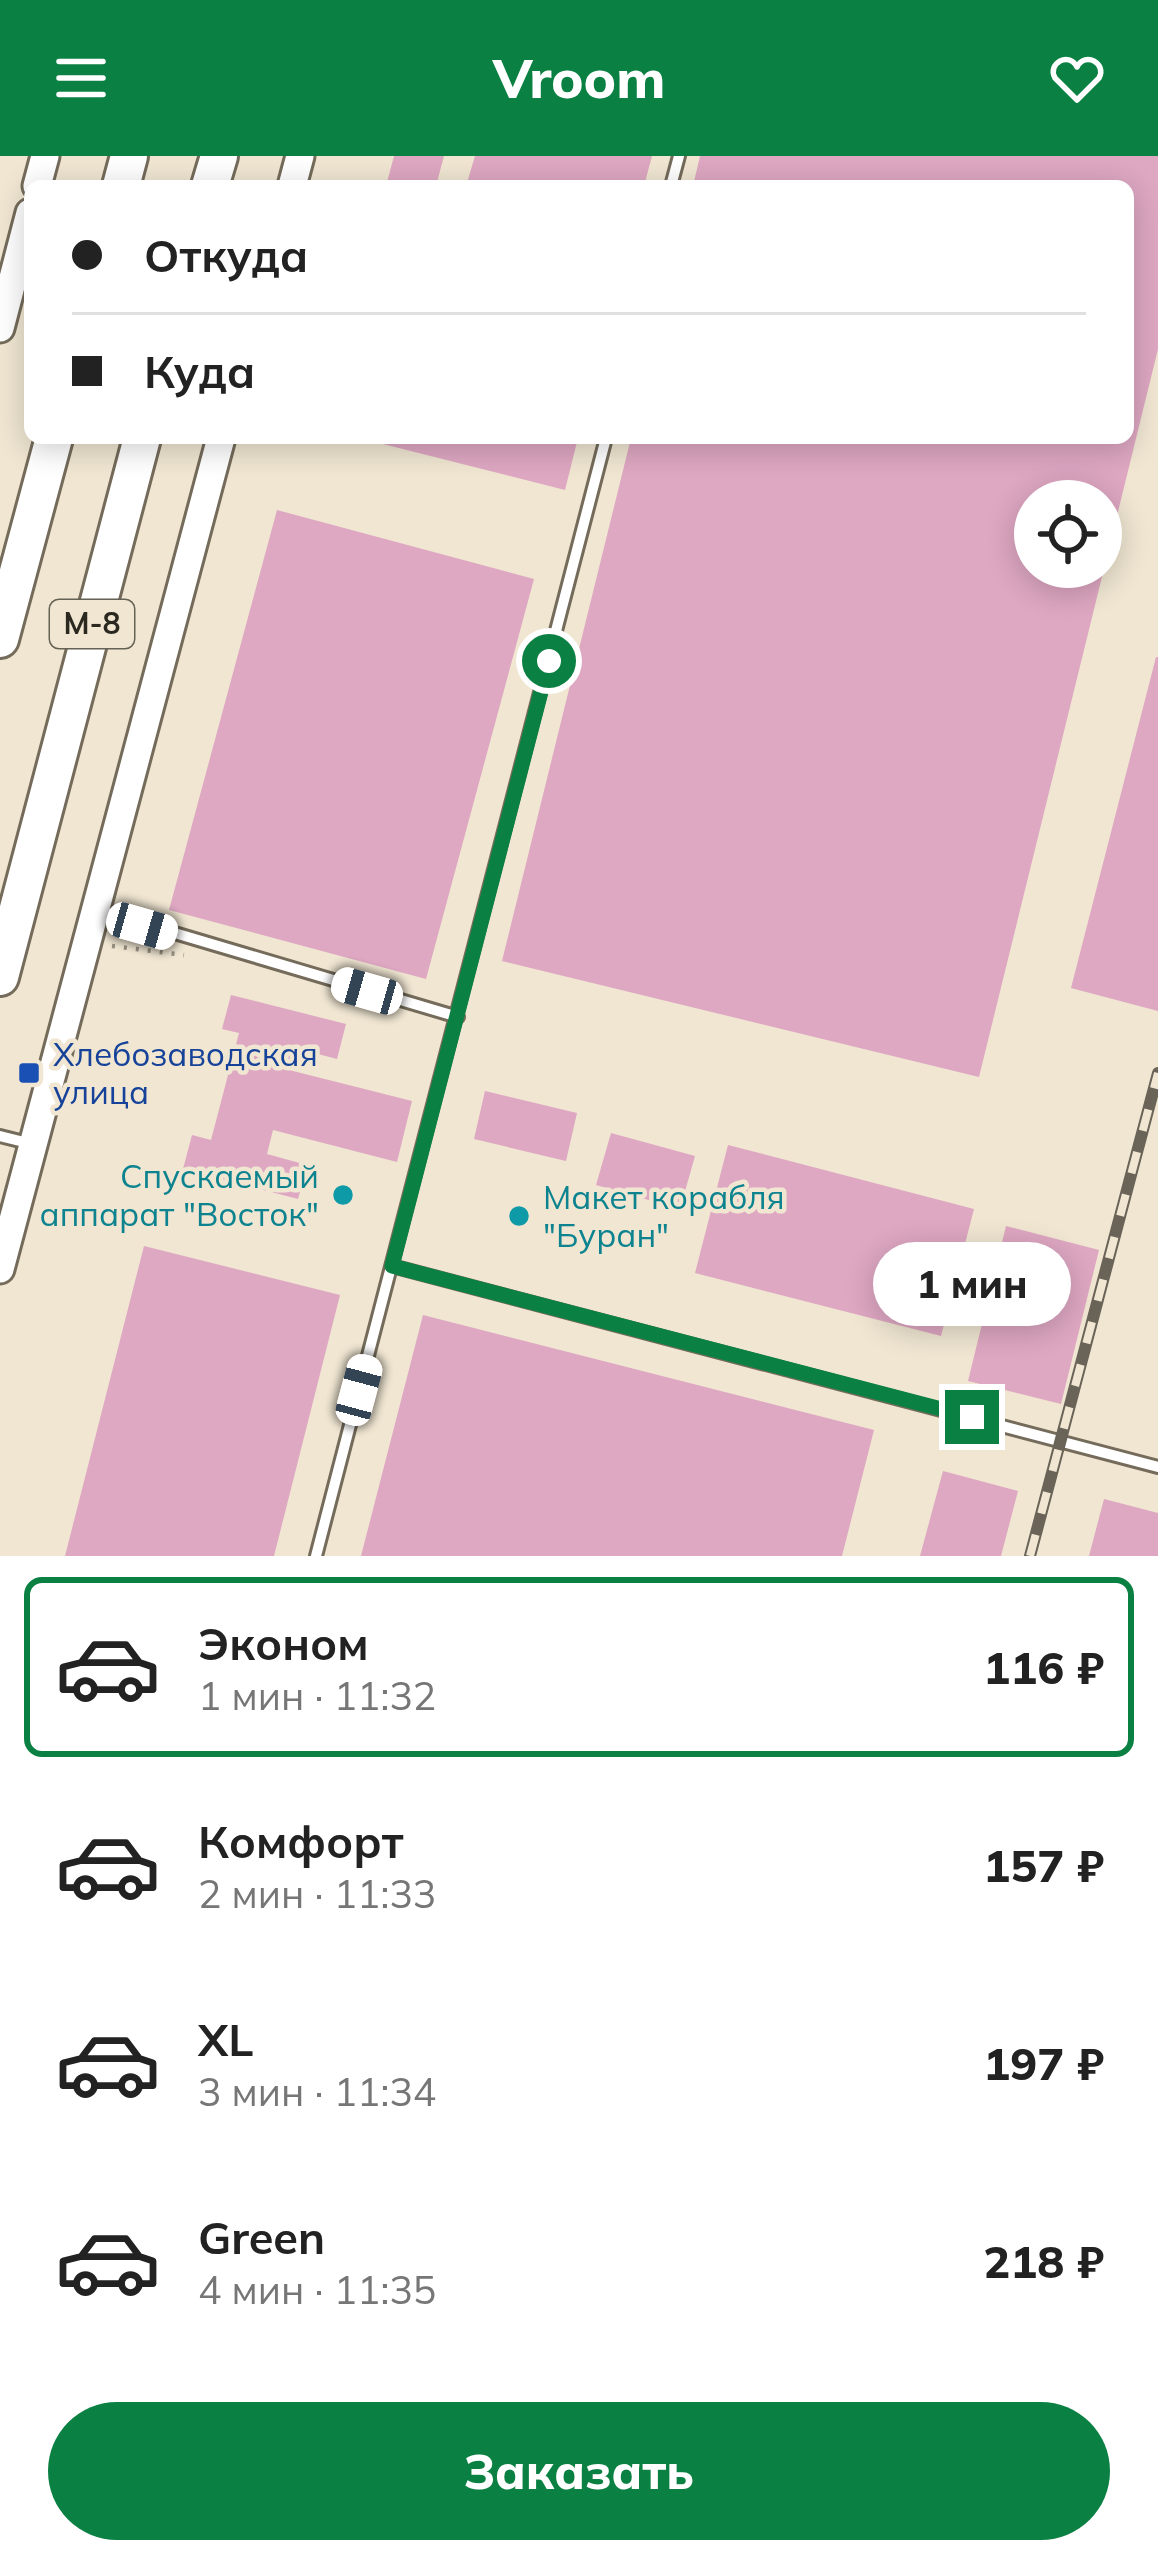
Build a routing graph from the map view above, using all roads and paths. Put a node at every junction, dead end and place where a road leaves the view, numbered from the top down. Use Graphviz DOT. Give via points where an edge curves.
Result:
graph roads {
  1 [pos="24,236"];
  2 [pos="0,328"];
  3 [pos="52,444"];
  4 [pos="140,444"];
  5 [pos="219,444"];
  6 [pos="604,444"];
  7 [pos="0,639"];
  8 [pos="94,909"];
  9 [pos="112,946"];
  10 [pos="192,956"];
  11 [pos="0,977"];
  12 [pos="458,1018"];
  13 [pos="0,1136"];
  14 [pos="32,1144"];
  15 [pos="392,1266"];
  16 [pos="0,1269"];
  17 [pos="1158,1467"];
  18 [pos="316,1556"];
  1 -- 2 [label="street"];
  3 -- 7 [label="highway, М-8"];
  4 -- 11 [label="highway, М-8"];
  5 -- 8 [label="street"];
  6 -- 12 [label="lane"];
  8 -- 12 [label="lane"];
  8 -- 14 [label="street"];
  9 -- 10 [label="path"];
  12 -- 15 [label="lane"];
  13 -- 14 [label="lane"];
  14 -- 16 [label="street"];
  15 -- 17 [label="lane"];
  15 -- 18 [label="lane"];
}
